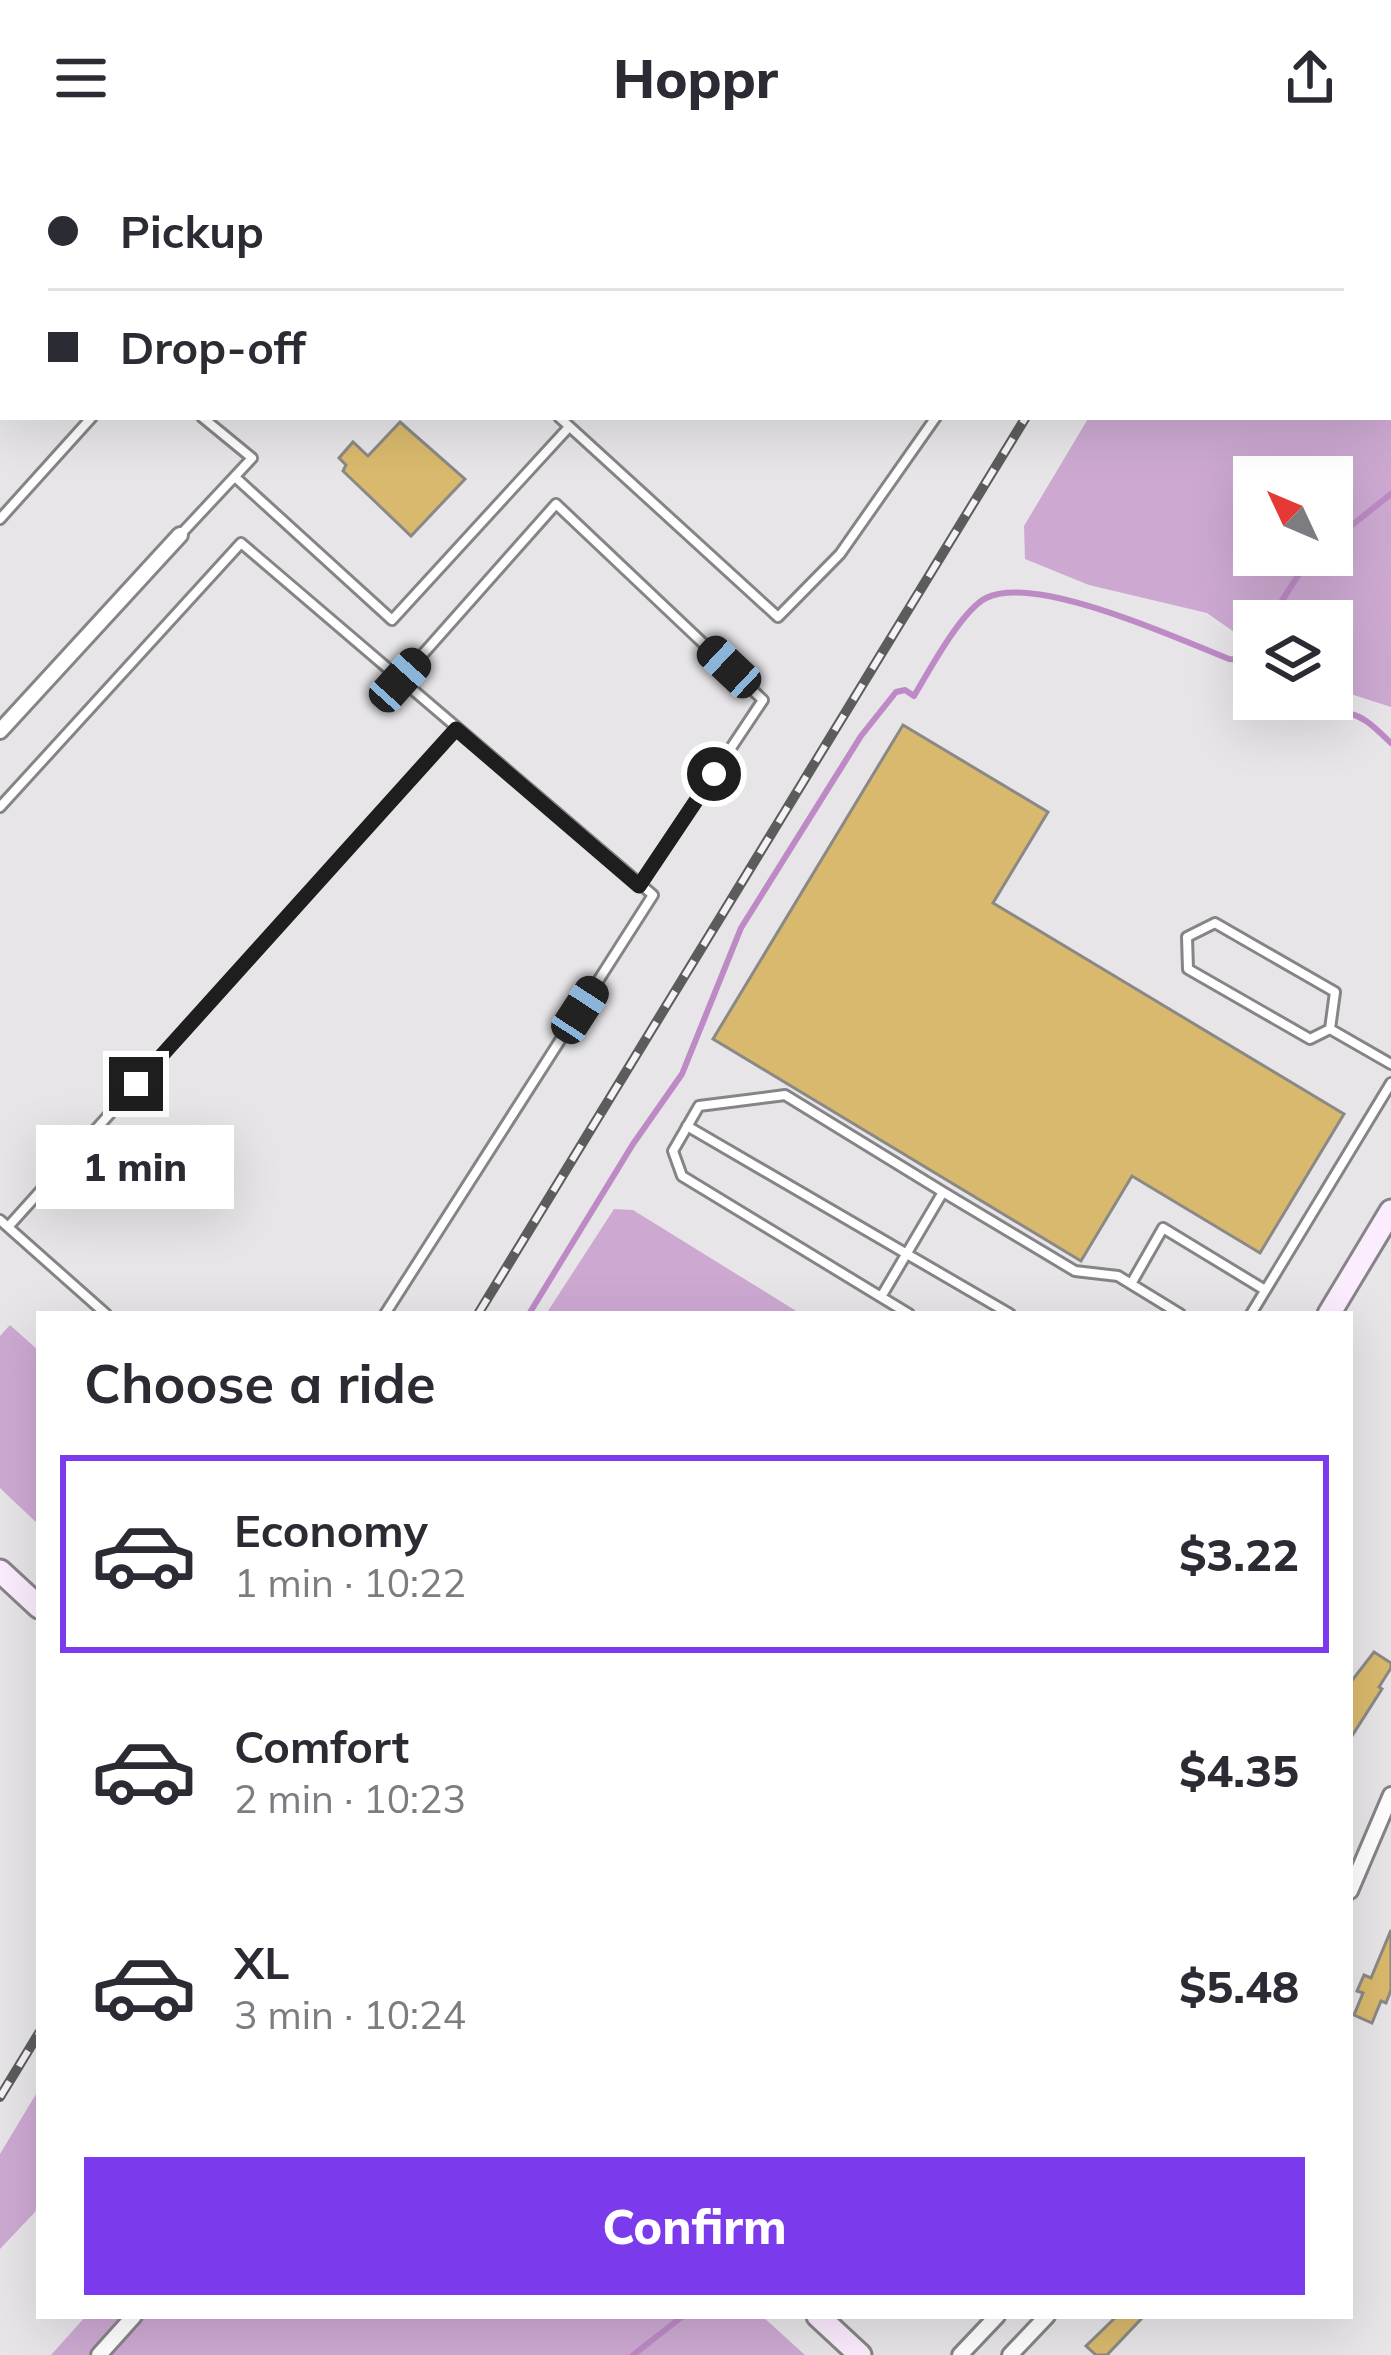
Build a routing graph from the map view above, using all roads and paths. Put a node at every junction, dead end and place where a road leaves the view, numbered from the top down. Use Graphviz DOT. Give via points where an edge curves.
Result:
graph roads {
  1 [pos="89,420"];
  2 [pos="206,420"];
  3 [pos="562,420"];
  4 [pos="934,420"];
  5 [pos="569,427"];
  6 [pos="235,477"];
  7 [pos="0,519"];
  8 [pos="180,535"];
  9 [pos="400,680"];
  10 [pos="456,729"];
  11 [pos="0,730"];
  12 [pos="0,807"];
  13 [pos="639,886"];
  14 [pos="1330,1029"];
  15 [pos="1391,1064"];
  16 [pos="1391,1083"];
  17 [pos="687,1126"];
  18 [pos="943,1192"];
  19 [pos="1391,1211"];
  20 [pos="4,1223"];
  21 [pos="906,1255"];
  22 [pos="1131,1284"];
  23 [pos="1265,1289"];
  24 [pos="881,1297"];
  25 [pos="103,1311"];
  26 [pos="387,1311"];
  27 [pos="904,1311"];
  28 [pos="1005,1311"];
  29 [pos="1175,1311"];
  30 [pos="1253,1311"];
  31 [pos="1330,1311"];
  32 [pos="0,1571"];
  33 [pos="36,1604"];
  34 [pos="1391,1795"];
  35 [pos="1353,1885"];
  36 [pos="131,2319"];
  37 [pos="821,2319"];
  38 [pos="994,2319"];
  39 [pos="1044,2319"];
  40 [pos="99,2355"];
  41 [pos="860,2355"];
  42 [pos="960,2355"];
  43 [pos="1010,2355"];
  1 -- 7 [label="lane"];
  2 -- 6 [label="lane" via="252,458"];
  3 -- 5 [label="lane"];
  4 -- 5 [label="lane" via="840,554 778,616"];
  5 -- 6 [label="lane" via="392,620"];
  6 -- 8 [label="lane"];
  8 -- 11 [label="street"];
  9 -- 10 [label="lane"];
  9 -- 12 [label="lane" via="242,543"];
  9 -- 13 [label="lane" via="556,504 763,700"];
  10 -- 13 [label="lane"];
  10 -- 20 [label="lane"];
  13 -- 26 [label="lane" via="653,895"];
  14 -- 14 [label="lane" via="1310,1039 1189,969 1186,937 1215,922 1335,992"];
  14 -- 15 [label="lane"];
  16 -- 23 [label="lane"];
  17 -- 18 [label="lane" via="699,1106 785,1096"];
  17 -- 21 [label="lane"];
  17 -- 24 [label="lane" via="673,1150 682,1176"];
  18 -- 21 [label="lane"];
  18 -- 22 [label="lane" via="1076,1271"];
  19 -- 31 [label="street"];
  20 -- 25 [label="lane"];
  21 -- 24 [label="lane"];
  21 -- 28 [label="lane"];
  22 -- 23 [label="lane" via="1163,1228"];
  22 -- 29 [label="lane"];
  23 -- 30 [label="lane"];
  24 -- 27 [label="lane"];
  32 -- 33 [label="street"];
  34 -- 35 [label="street"];
  36 -- 40 [label="street"];
  37 -- 41 [label="street"];
  38 -- 42 [label="street"];
  39 -- 43 [label="street"];
}
